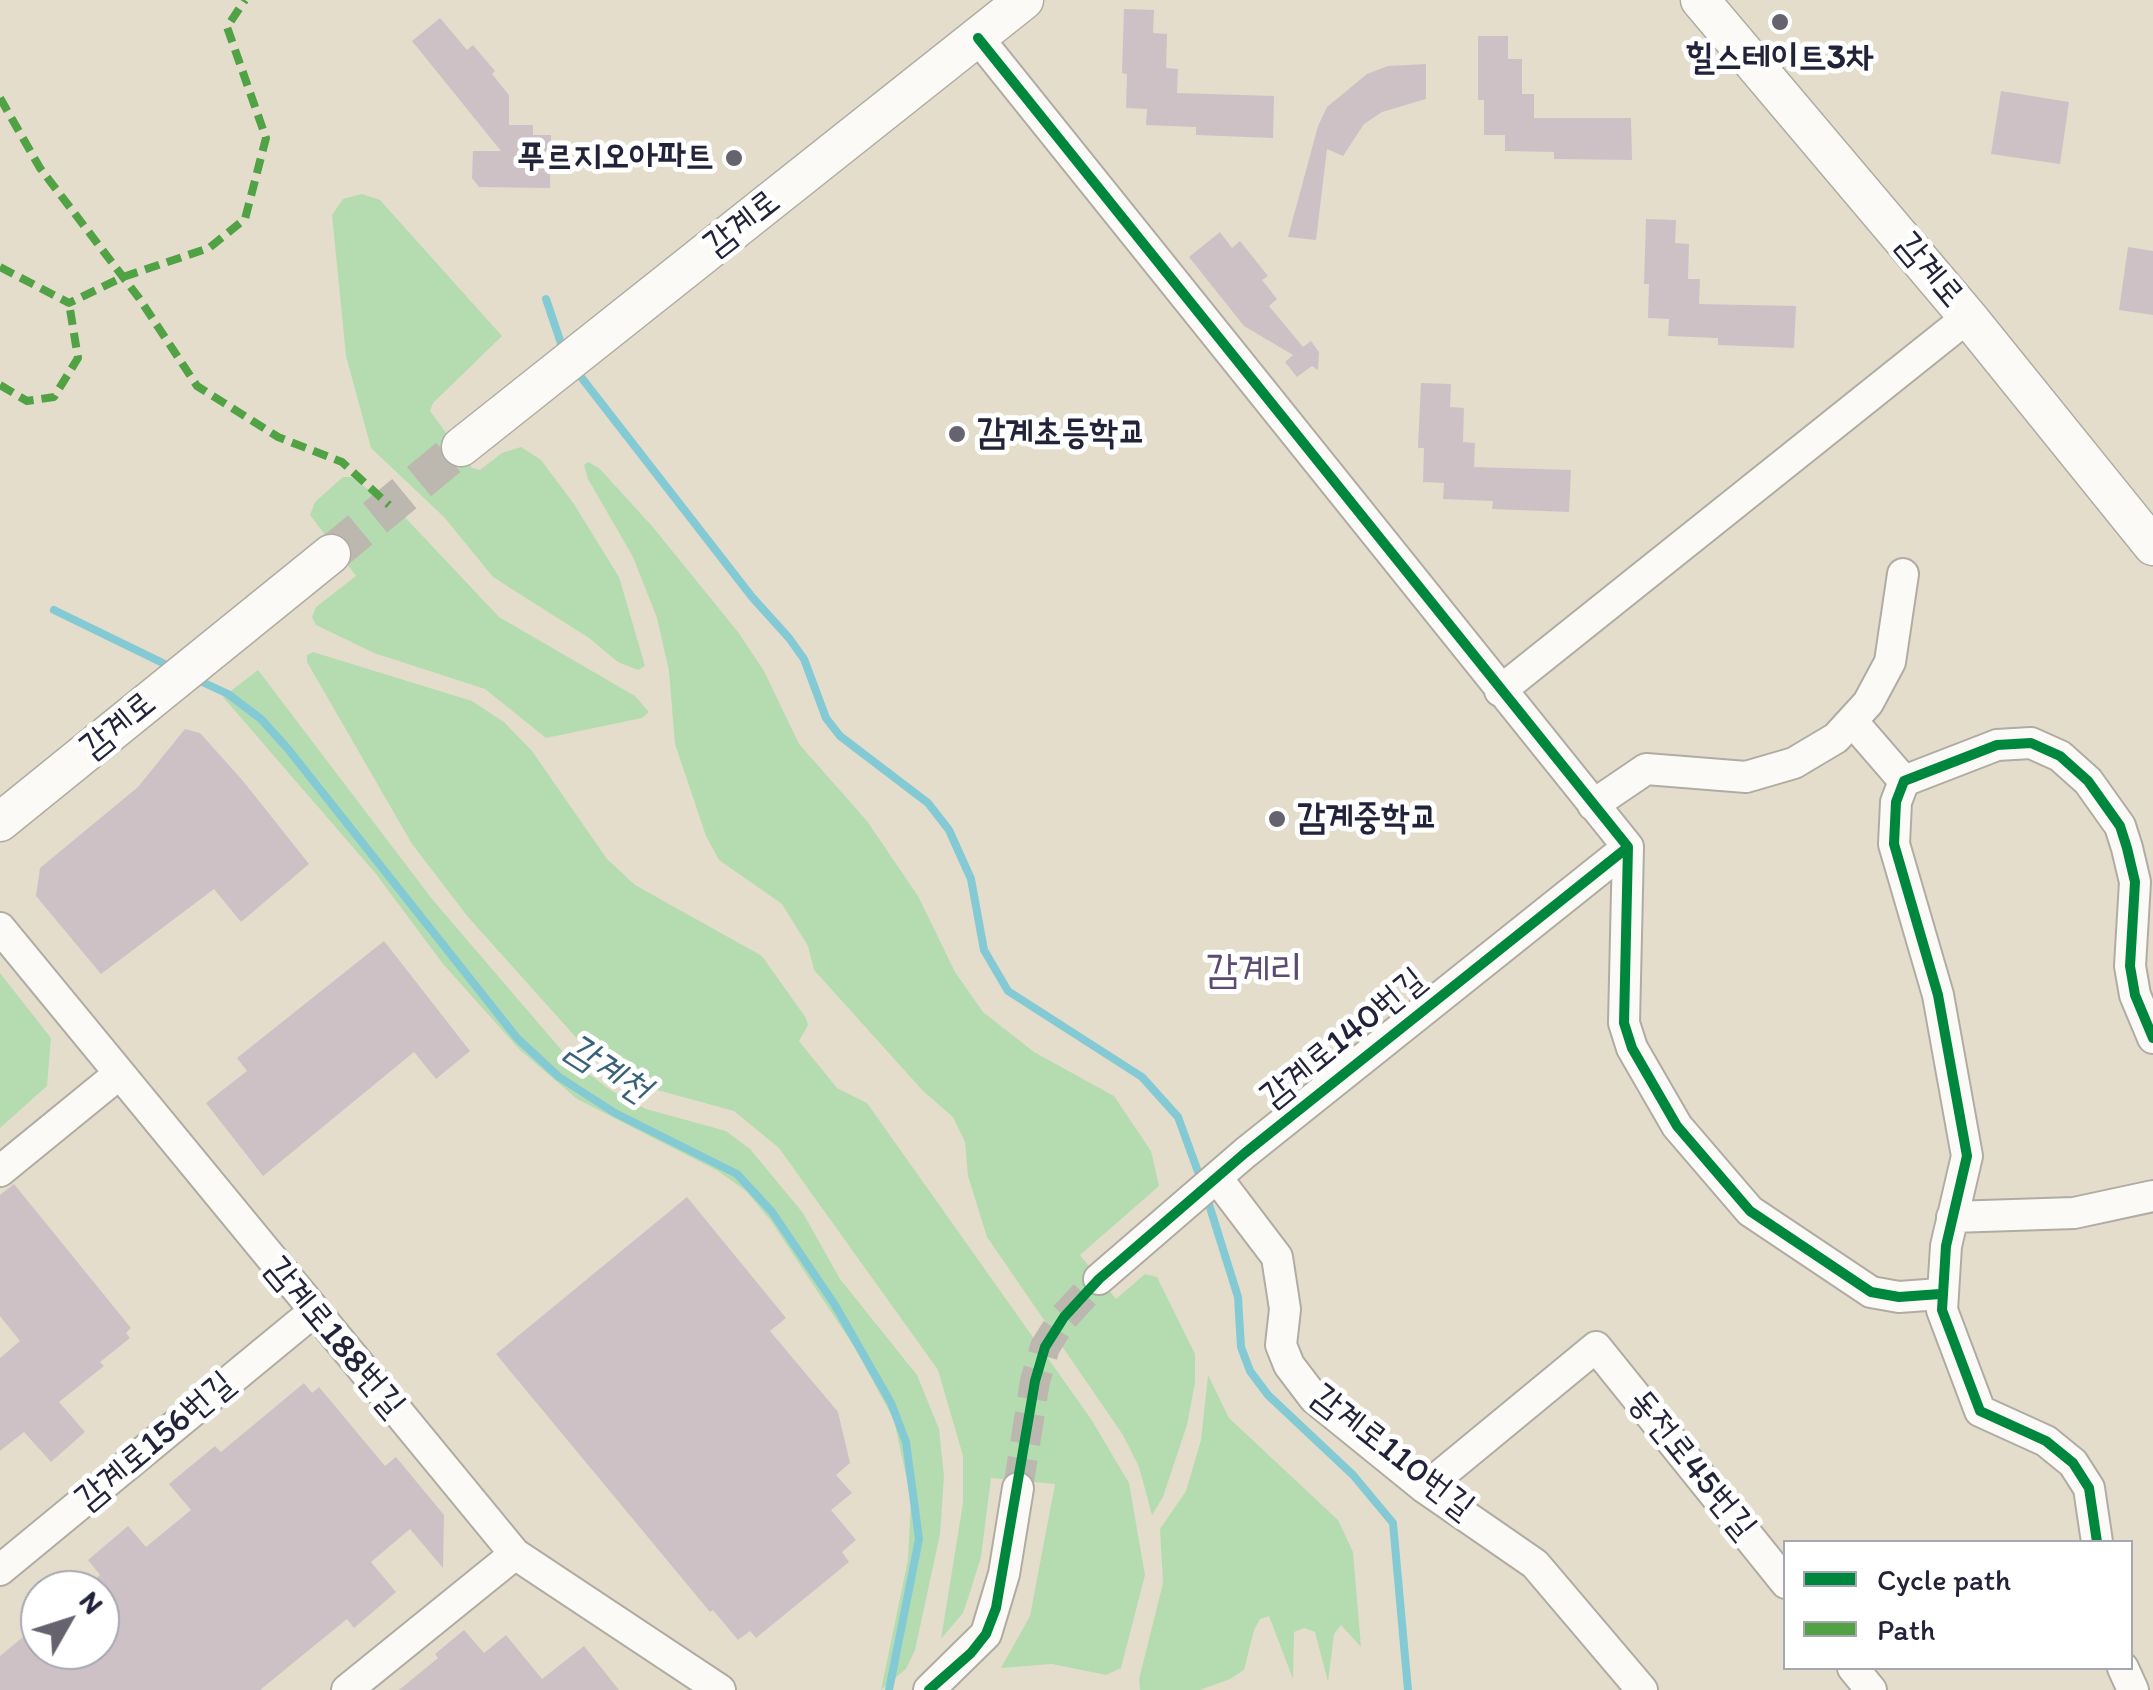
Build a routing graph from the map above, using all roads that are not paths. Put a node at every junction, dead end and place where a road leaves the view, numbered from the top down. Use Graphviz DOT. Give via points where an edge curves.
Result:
graph roads {
  1 [pos="1024,0"];
  2 [pos="1700,0"];
  3 [pos="978,38"];
  4 [pos="1968,316"];
  5 [pos="461,446"];
  6 [pos="2153,546"];
  7 [pos="331,554"];
  8 [pos="1903,574"];
  9 [pos="1500,691"];
  10 [pos="1853,722"];
  11 [pos="1904,782"];
  12 [pos="1593,805"];
  13 [pos="0,822"];
  14 [pos="1628,848"];
  15 [pos="0,928"];
  16 [pos="2153,1038"];
  17 [pos="119,1074"];
  18 [pos="0,1171"];
  19 [pos="1217,1178"];
  20 [pos="2153,1196"];
  21 [pos="1952,1217"];
  22 [pos="1100,1279"];
  23 [pos="1940,1294"];
  24 [pos="312,1313"];
  25 [pos="1018,1488"];
  26 [pos="1425,1488"];
  27 [pos="2097,1540"];
  28 [pos="514,1554"];
  29 [pos="0,1570"];
  30 [pos="1783,1579"];
  31 [pos="1855,1670"];
  32 [pos="348,1690"];
  33 [pos="720,1690"];
  34 [pos="929,1690"];
  35 [pos="1642,1690"];
  36 [pos="1871,1690"];
  1 -- 3 [label="main road, 감계로"];
  2 -- 4 [label="main road, 감계로"];
  3 -- 5 [label="main road, 감계로"];
  3 -- 9 [label="street"];
  4 -- 6 [label="main road, 감계로"];
  4 -- 9 [label="street"];
  7 -- 13 [label="main road, 감계로"];
  8 -- 10 [label="street" via="1890,662"];
  9 -- 12 [label="street"];
  10 -- 11 [label="street"];
  10 -- 12 [label="street" via="1816,752 1770,772 1746,777 1646,769"];
  11 -- 16 [label="street" via="1997,746 2031,743 2060,756 2088,781 2120,826 2127,848 2135,882 2130,966"];
  11 -- 21 [label="street" via="1894,844 1938,995 1967,1156"];
  12 -- 14 [label="street"];
  14 -- 19 [label="street, 감계로140번길"];
  14 -- 23 [label="street" via="1624,1023 1677,1126 1750,1211 1871,1292 1899,1298"];
  15 -- 17 [label="street, 감계로188번길"];
  17 -- 18 [label="street"];
  17 -- 24 [label="street, 감계로188번길"];
  19 -- 22 [label="street, 감계로140번길"];
  19 -- 26 [label="street, 감계로110번길" via="1277,1257 1285,1308 1281,1344 1289,1364 1314,1398"];
  20 -- 21 [label="street" via="2074,1213"];
  21 -- 23 [label="street"];
  23 -- 27 [label="street" via="1980,1411 2046,1441 2073,1463 2090,1488"];
  24 -- 28 [label="street, 감계로188번길"];
  24 -- 29 [label="street, 감계로156번길"];
  25 -- 34 [label="street" via="986,1634"];
  26 -- 30 [label="street, 동전로45번길" via="1596,1347"];
  26 -- 35 [label="street, 감계로110번길" via="1535,1564"];
  28 -- 32 [label="street"];
  28 -- 33 [label="street, 감계로188번길"];
  31 -- 36 [label="street"];
}
